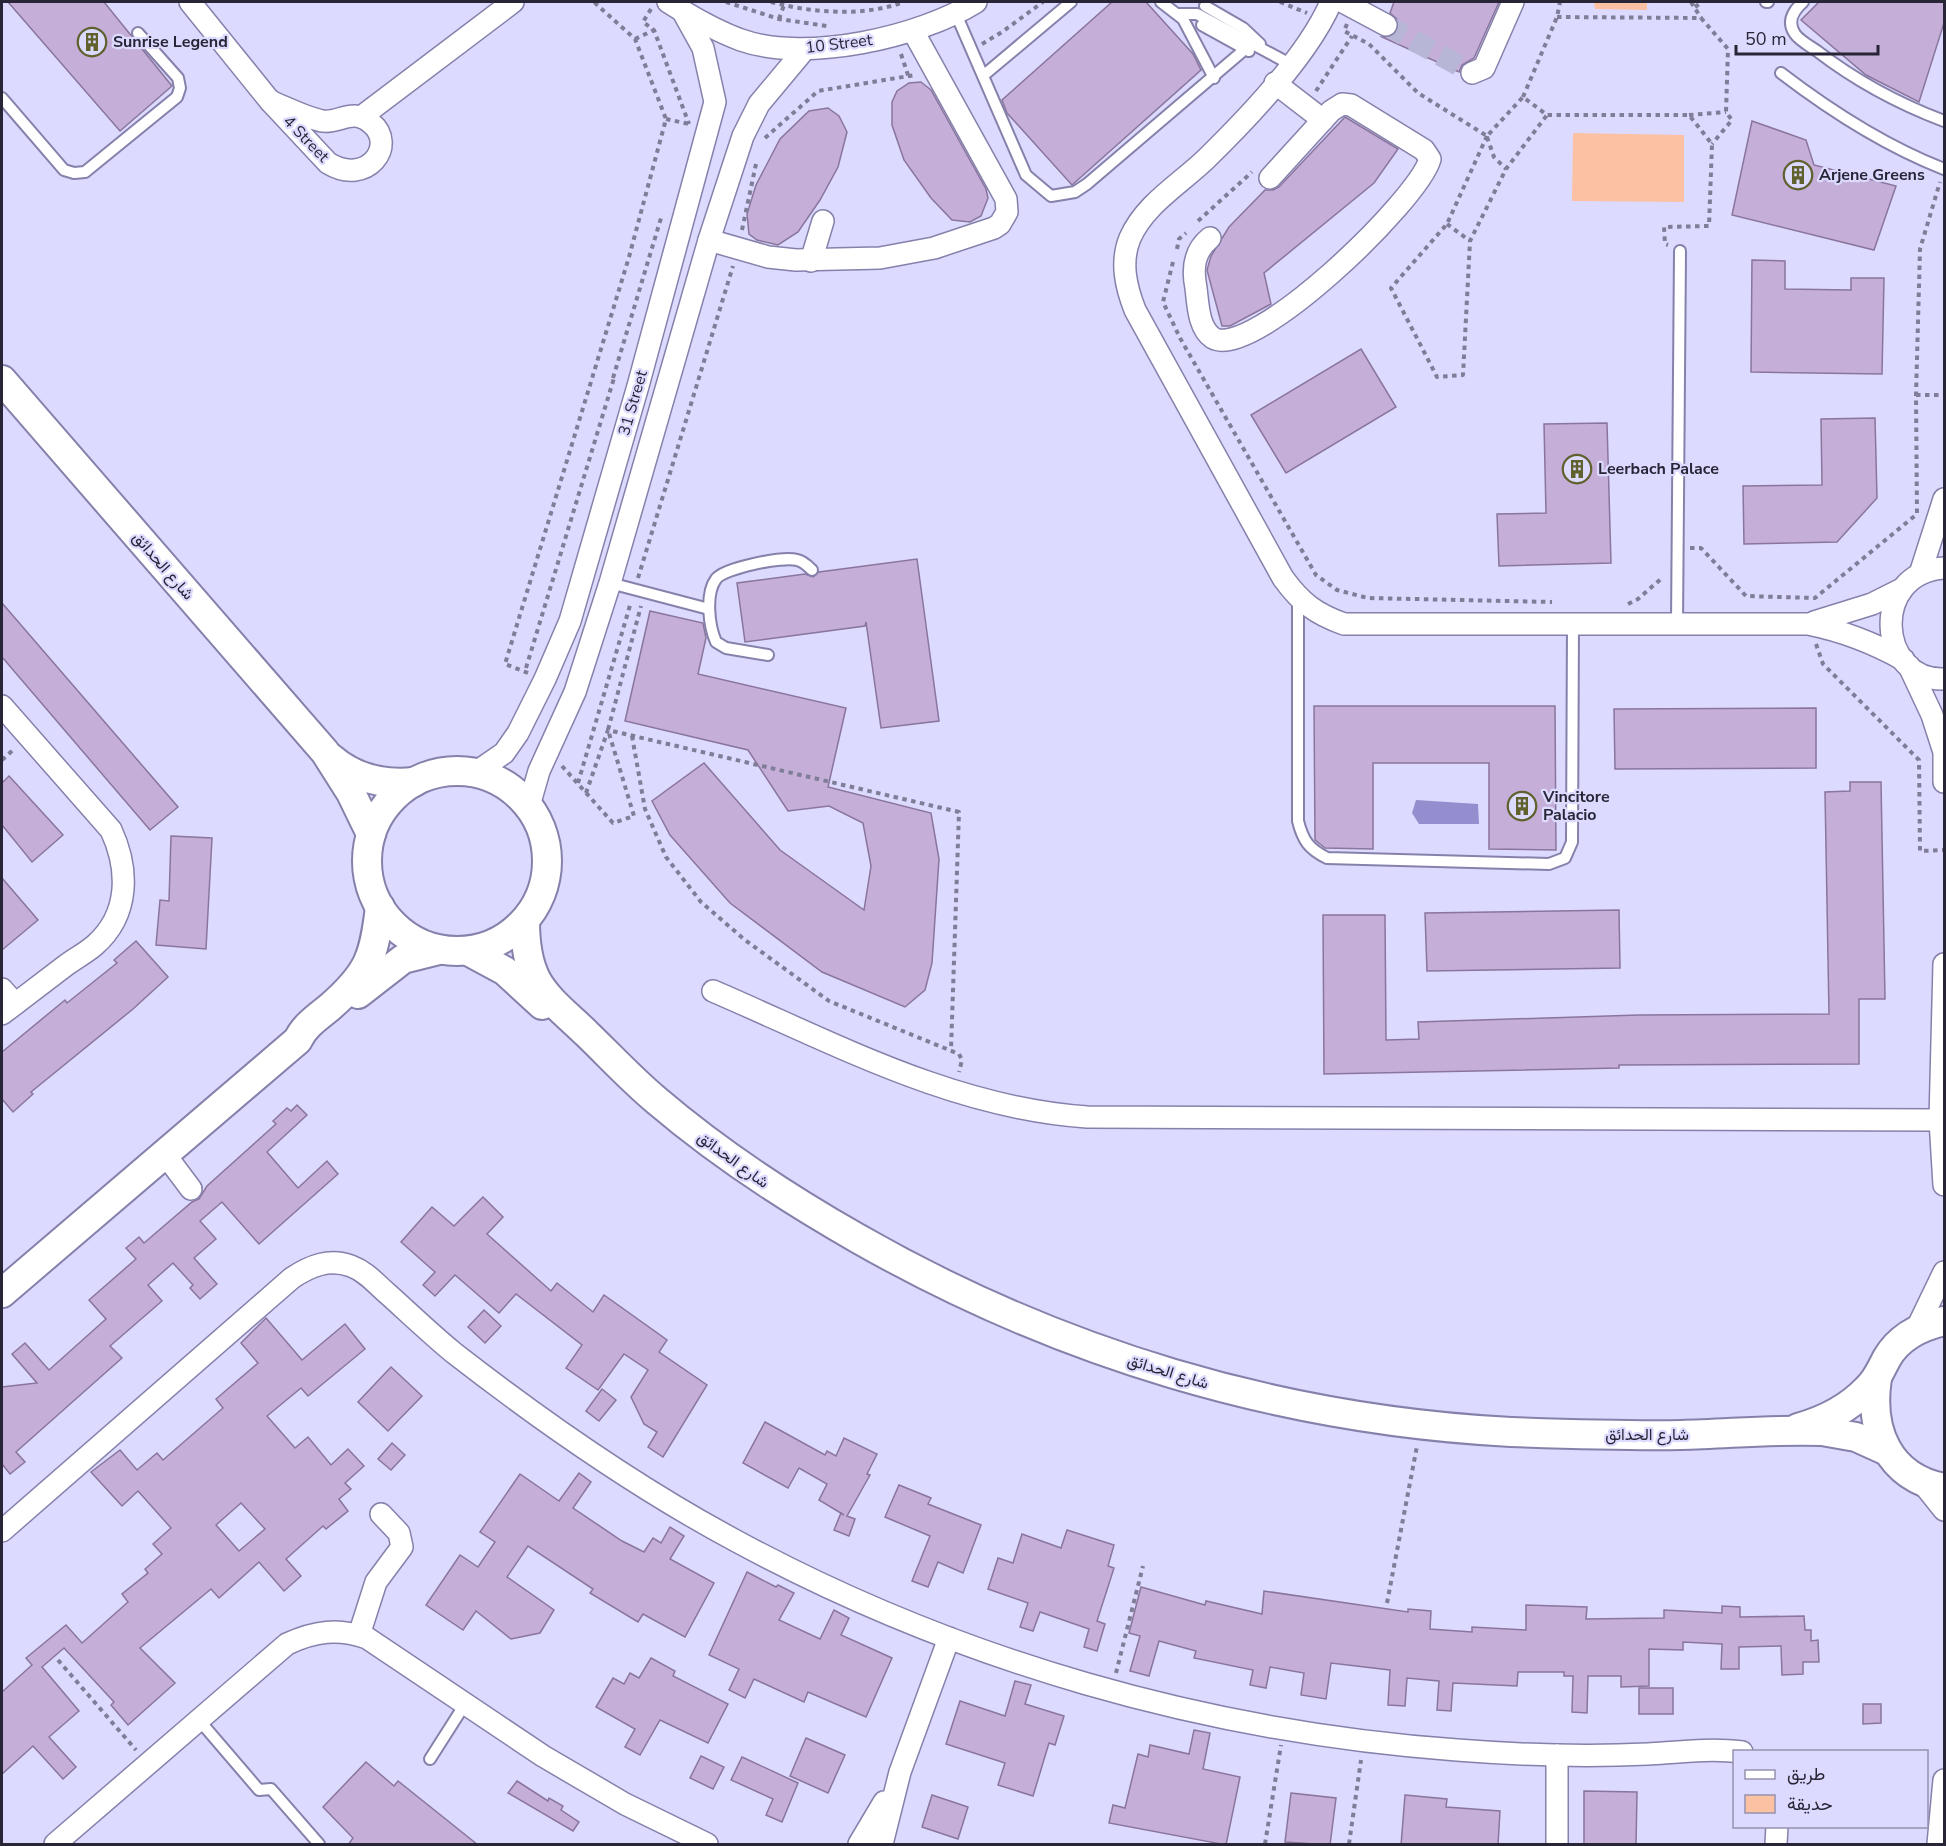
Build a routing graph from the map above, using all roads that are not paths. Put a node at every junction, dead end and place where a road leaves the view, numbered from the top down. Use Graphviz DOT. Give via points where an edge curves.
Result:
graph roads {
  1 [pos="190,2"];
  2 [pos="513,2"];
  3 [pos="976,2"];
  4 [pos="1071,2"];
  5 [pos="1161,2"];
  6 [pos="1331,2"];
  7 [pos="1513,2"];
  8 [pos="1803,2"];
  9 [pos="1349,4"];
  10 [pos="1205,6"];
  11 [pos="675,7"];
  12 [pos="956,14"];
  13 [pos="1178,14"];
  14 [pos="1202,25"];
  15 [pos="1386,25"];
  16 [pos="138,33"];
  17 [pos="904,34"];
  18 [pos="804,50"];
  19 [pos="1244,50"];
  20 [pos="1269,53"];
  21 [pos="1290,64"];
  22 [pos="1472,73"];
  23 [pos="1781,73"];
  24 [pos="984,75"];
  25 [pos="1214,78"];
  26 [pos="1275,83"];
  27 [pos="2,98"];
  28 [pos="270,101"];
  29 [pos="361,117"];
  30 [pos="1323,120"];
  31 [pos="1944,121"];
  32 [pos="1944,169"];
  33 [pos="1263,173"];
  34 [pos="823,221"];
  35 [pos="1203,231"];
  36 [pos="709,240"];
  37 [pos="1680,251"];
  38 [pos="812,261"];
  39 [pos="2,380"];
  40 [pos="1944,499"];
  41 [pos="1944,568"];
  42 [pos="812,570"];
  43 [pos="1920,574"];
  44 [pos="610,583"];
  45 [pos="1902,589"];
  46 [pos="1298,600"];
  47 [pos="709,609"];
  48 [pos="1573,624"];
  49 [pos="1677,624"];
  50 [pos="1808,624"];
  51 [pos="768,655"];
  52 [pos="1907,663"];
  53 [pos="1944,679"];
  54 [pos="2,706"];
  55 [pos="1944,746"];
  56 [pos="325,753"];
  57 [pos="475,773"];
  58 [pos="414,782"];
  59 [pos="1944,782"];
  60 [pos="529,806"];
  61 [pos="371,834"];
  62 [pos="380,907"];
  63 [pos="525,921"];
  64 [pos="440,950"];
  65 [pos="468,951"];
  66 [pos="1944,964"];
  67 [pos="713,991"];
  68 [pos="6,1002"];
  69 [pos="298,1040"];
  70 [pos="624,1071"];
  71 [pos="1940,1120"];
  72 [pos="164,1153"];
  73 [pos="1944,1185"];
  74 [pos="191,1190"];
  75 [pos="1944,1272"];
  76 [pos="2,1293"];
  77 [pos="1944,1321"];
  78 [pos="1916,1330"];
  79 [pos="1877,1378"];
  80 [pos="1788,1431"];
  81 [pos="1887,1451"];
  82 [pos="1932,1484"];
  83 [pos="1944,1510"];
  84 [pos="381,1514"];
  85 [pos="2,1531"];
  86 [pos="359,1635"];
  87 [pos="949,1638"];
  88 [pos="465,1704"];
  89 [pos="199,1720"];
  90 [pos="1733,1752"];
  91 [pos="1654,1754"];
  92 [pos="1557,1755"];
  93 [pos="430,1759"];
  94 [pos="1733,1763"];
  95 [pos="900,1772"];
  96 [pos="1944,1780"];
  97 [pos="1767,1828"];
  98 [pos="1777,1828"];
  99 [pos="55,1845"];
  100 [pos="319,1845"];
  101 [pos="707,1845"];
  102 [pos="859,1845"];
  103 [pos="882,1845"];
  104 [pos="1557,1845"];
  105 [pos="1767,1845"];
  106 [pos="1776,1845"];
  107 [pos="1938,1845"];
  1 -- 28 [label="street, 4 Street"];
  2 -- 29 [label="street"];
  3 -- 12 [label="street, 10 Street"];
  4 -- 24 [label="lane"];
  5 -- 13 [label="lane"];
  6 -- 21 [label="street" via="1323,20"];
  7 -- 22 [label="street" via="1484,68"];
  8 -- 31 [label="lane" via="1794,11 1791,22 1803,41 1879,92"];
  9 -- 15 [label="street"];
  10 -- 20 [label="lane" via="1243,28"];
  11 -- 18 [label="street, 10 Street" via="742,41"];
  11 -- 57 [label="street, 31 Street" via="703,48 715,102 580,593 545,679 504,753"];
  12 -- 17 [label="street, 10 Street"];
  12 -- 24 [label="lane"];
  13 -- 20 [label="lane" via="1197,14"];
  13 -- 25 [label="lane"];
  14 -- 19 [label="lane"];
  16 -- 27 [label="lane" via="178,78 177,97 85,172 64,170"];
  17 -- 18 [label="street, 10 Street"];
  17 -- 38 [label="street" via="933,68 1006,199 1007,212 994,228 916,252 870,259"];
  18 -- 36 [label="street, 31 Street" via="759,104 743,136"];
  19 -- 20 [label="lane"];
  19 -- 25 [label="lane"];
  20 -- 21 [label="lane"];
  21 -- 26 [label="street"];
  23 -- 32 [label="lane" via="1851,123"];
  24 -- 25 [label="lane" via="1026,175 1051,196 1075,192 1087,184"];
  26 -- 30 [label="street"];
  26 -- 46 [label="street" via="1205,160 1140,219 1124,264 1127,288 1136,310"];
  28 -- 29 [label="street, 4 Street" via="326,122 349,115"];
  28 -- 29 [label="street, 4 Street" via="328,163 347,171 368,167 380,147 379,135"];
  30 -- 33 [label="street"];
  30 -- 35 [label="street" via="1338,106 1351,105 1429,156 1427,166 1379,229 1348,260 1315,289 1240,337 1226,341 1211,337 1202,325 1194,278"];
  34 -- 38 [label="street"];
  36 -- 38 [label="street" via="768,256"];
  36 -- 44 [label="street, 31 Street"];
  37 -- 49 [label="lane"];
  39 -- 56 [label="street, شارع الحدائق"];
  40 -- 43 [label="street"];
  41 -- 43 [label="street"];
  42 -- 47 [label="lane" via="796,560 725,571 712,588"];
  43 -- 45 [label="street"];
  44 -- 47 [label="lane"];
  44 -- 60 [label="street, 31 Street" via="575,692 548,750"];
  45 -- 50 [label="street" via="1861,608"];
  45 -- 52 [label="street" via="1892,606 1890,625 1893,644"];
  46 -- 48 [label="street" via="1319,615 1344,624"];
  46 -- 48 [label="lane" via="1298,821 1302,838 1312,851 1327,858 1550,864 1565,858 1572,842"];
  47 -- 51 [label="lane" via="714,637 721,646"];
  48 -- 49 [label="street"];
  49 -- 50 [label="street"];
  50 -- 52 [label="street" via="1874,643"];
  52 -- 53 [label="street" via="1924,675"];
  52 -- 55 [label="street"];
  54 -- 68 [label="street" via="111,830 125,870 119,911 95,945"];
  55 -- 59 [label="street"];
  56 -- 58 [label="street" via="360,775 386,783"];
  56 -- 61 [label="street"];
  57 -- 58 [label="street" via="446,772"];
  57 -- 60 [label="street" via="508,787"];
  58 -- 61 [label="street" via="387,804"];
  60 -- 63 [label="street" via="544,837 547,872 536,906"];
  61 -- 62 [label="street" via="368,874"];
  62 -- 64 [label="street" via="404,933"];
  62 -- 69 [label="street" via="375,948 366,967"];
  63 -- 65 [label="street" via="499,941"];
  63 -- 70 [label="street" via="527,952 538,982"];
  64 -- 65 [label="street"];
  64 -- 69 [label="street" via="415,954 394,964 310,1036"];
  65 -- 70 [label="street" via="524,985 600,1060"];
  66 -- 71 [label="street"];
  67 -- 71 [label="street" via="952,1092 1048,1114"];
  69 -- 72 [label="street"];
  70 -- 80 [label="street, شارع الحدائق" via="689,1128 761,1181 895,1260 976,1300 1105,1353 1190,1380 1317,1410 1421,1425 1597,1435"];
  71 -- 73 [label="street"];
  72 -- 74 [label="street"];
  72 -- 76 [label="street"];
  75 -- 78 [label="street"];
  77 -- 78 [label="street"];
  78 -- 79 [label="street" via="1888,1356"];
  79 -- 80 [label="street" via="1866,1391 1837,1411"];
  79 -- 81 [label="street" via="1875,1420"];
  80 -- 81 [label="street, شارع الحدائق" via="1839,1433"];
  81 -- 82 [label="street" via="1902,1467"];
  82 -- 83 [label="street"];
  84 -- 86 [label="street" via="399,1533 402,1547 376,1582"];
  85 -- 87 [label="street" via="292,1278 309,1267 329,1262 349,1265 367,1275 450,1349 522,1405 673,1506 808,1578"];
  86 -- 88 [label="street" via="385,1648"];
  86 -- 89 [label="street" via="327,1631 287,1644"];
  87 -- 92 [label="street" via="1112,1691 1284,1730 1458,1750"];
  87 -- 95 [label="street"];
  88 -- 93 [label="lane"];
  88 -- 101 [label="street" via="583,1781"];
  89 -- 99 [label="street"];
  89 -- 100 [label="lane" via="259,1790 271,1789"];
  90 -- 91 [label="street" via="1672,1750"];
  91 -- 92 [label="street"];
  91 -- 94 [label="street"];
  92 -- 104 [label="street"];
  95 -- 102 [label="street"];
  95 -- 103 [label="street"];
  96 -- 107 [label="street"];
  97 -- 105 [label="street"];
  98 -- 106 [label="street"];
}
